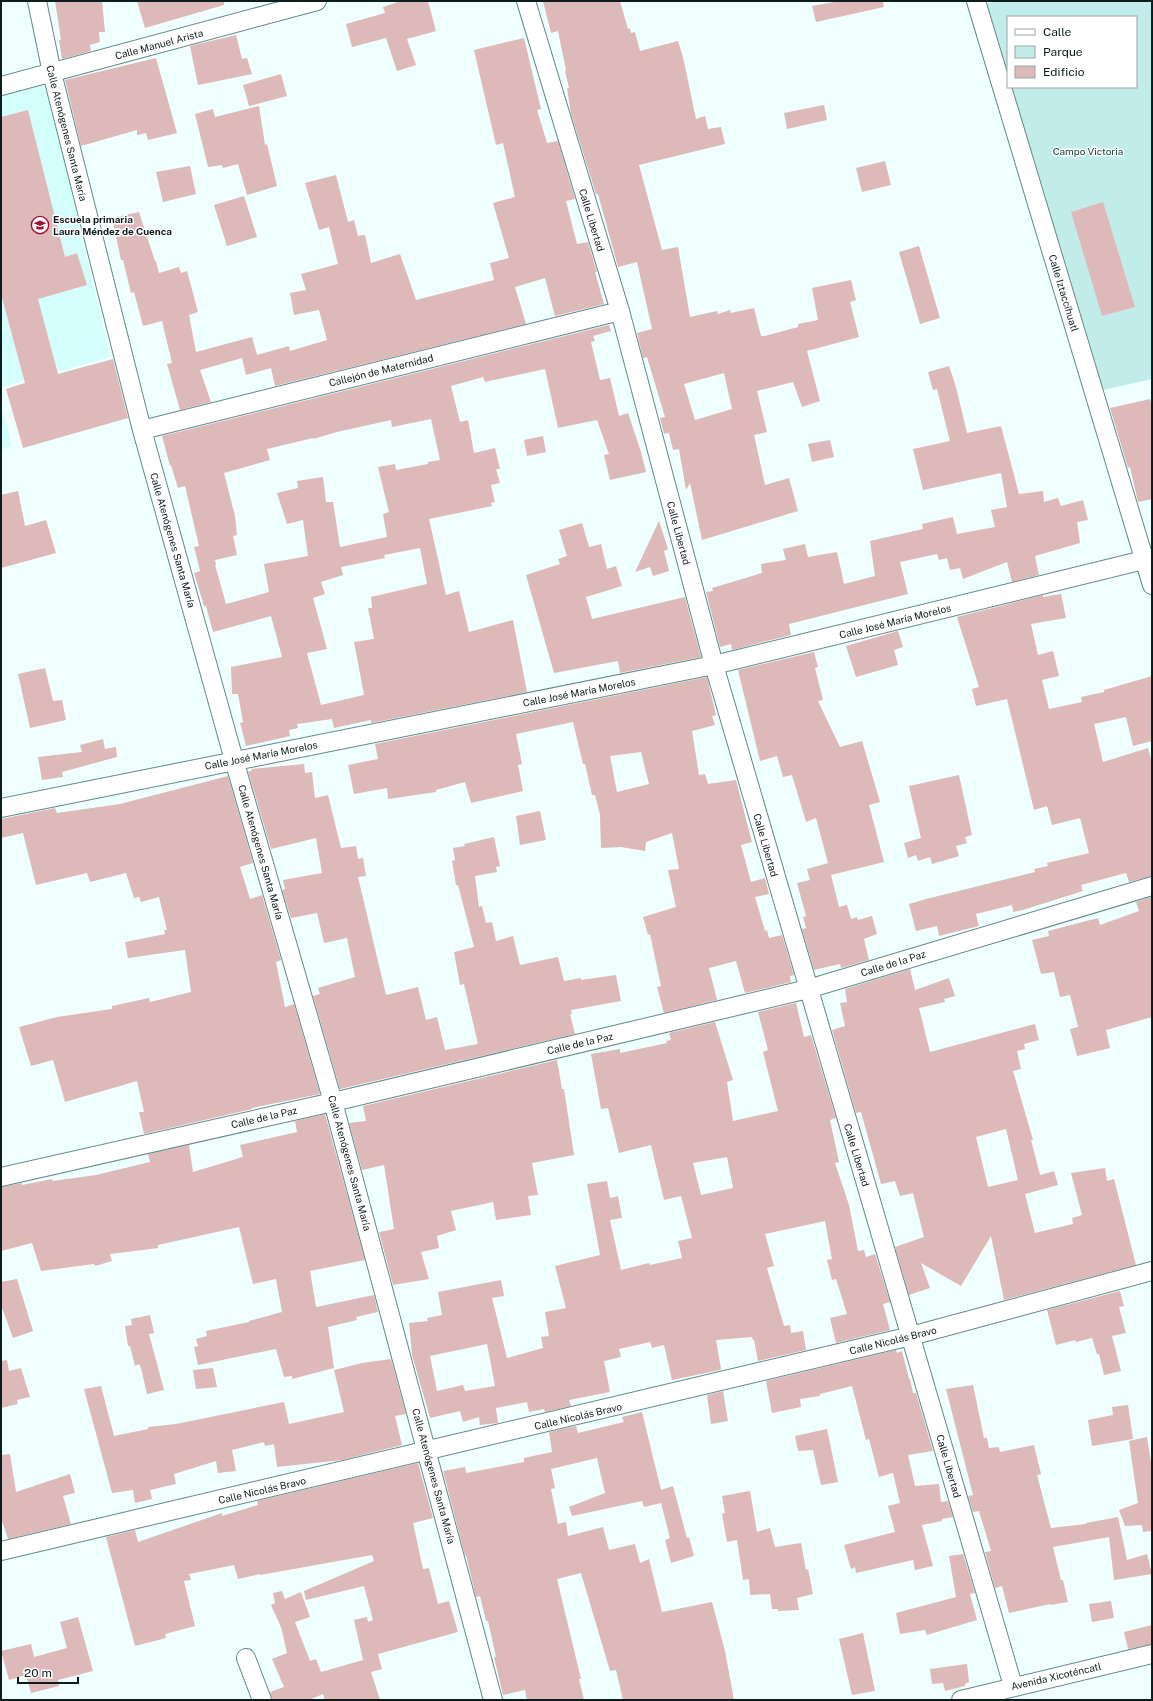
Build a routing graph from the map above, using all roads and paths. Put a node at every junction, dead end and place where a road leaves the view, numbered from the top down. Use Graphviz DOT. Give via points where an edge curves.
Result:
graph roads {
  1 [pos="37,1"];
  2 [pos="317,1"];
  3 [pos="526,1"];
  4 [pos="976,1"];
  5 [pos="52,73"];
  6 [pos="1,86"];
  7 [pos="620,311"];
  8 [pos="142,430"];
  9 [pos="1148,559"];
  10 [pos="1152,585"];
  11 [pos="714,665"];
  12 [pos="234,760"];
  13 [pos="1,808"];
  14 [pos="1152,886"];
  15 [pos="808,989"];
  16 [pos="333,1102"];
  17 [pos="1,1177"];
  18 [pos="1152,1271"];
  19 [pos="911,1336"];
  20 [pos="427,1452"];
  21 [pos="1,1551"];
  22 [pos="1152,1654"];
  23 [pos="246,1658"];
  24 [pos="1013,1686"];
  25 [pos="262,1700"];
  26 [pos="493,1700"];
  27 [pos="961,1700"];
  1 -- 5 [label="street, Calle Atenógenes Santa María"];
  2 -- 5 [label="street, Calle Manuel Arista"];
  3 -- 7 [label="street, Calle Libertad"];
  4 -- 9 [label="street, Calle Iztaccíhuatl"];
  5 -- 6 [label="street, Calle Manuel Arista"];
  5 -- 8 [label="street, Calle Atenógenes Santa María"];
  7 -- 8 [label="street, Callejón de Maternidad"];
  7 -- 11 [label="street, Calle Libertad"];
  8 -- 12 [label="street, Calle Atenógenes Santa María"];
  9 -- 10 [label="street, Calle Iztaccíhuatl"];
  9 -- 11 [label="street, Calle José María Morelos"];
  11 -- 12 [label="street, Calle José María Morelos"];
  11 -- 15 [label="street, Calle Libertad"];
  12 -- 13 [label="street, Calle José María Morelos"];
  12 -- 16 [label="street, Calle Atenógenes Santa María"];
  14 -- 15 [label="street, Calle de la Paz"];
  15 -- 16 [label="street, Calle de la Paz"];
  15 -- 19 [label="street, Calle Libertad"];
  16 -- 17 [label="street, Calle de la Paz"];
  16 -- 20 [label="street, Calle Atenógenes Santa María"];
  18 -- 19 [label="street, Calle Nicolás Bravo"];
  19 -- 20 [label="street, Calle Nicolás Bravo"];
  19 -- 24 [label="street, Calle Libertad"];
  20 -- 21 [label="street, Calle Nicolás Bravo"];
  20 -- 26 [label="street, Calle Atenógenes Santa María"];
  22 -- 24 [label="street, Avenida Xicoténcatl"];
  23 -- 25 [label="street"];
  24 -- 27 [label="street, Avenida Xicoténcatl"];
}
